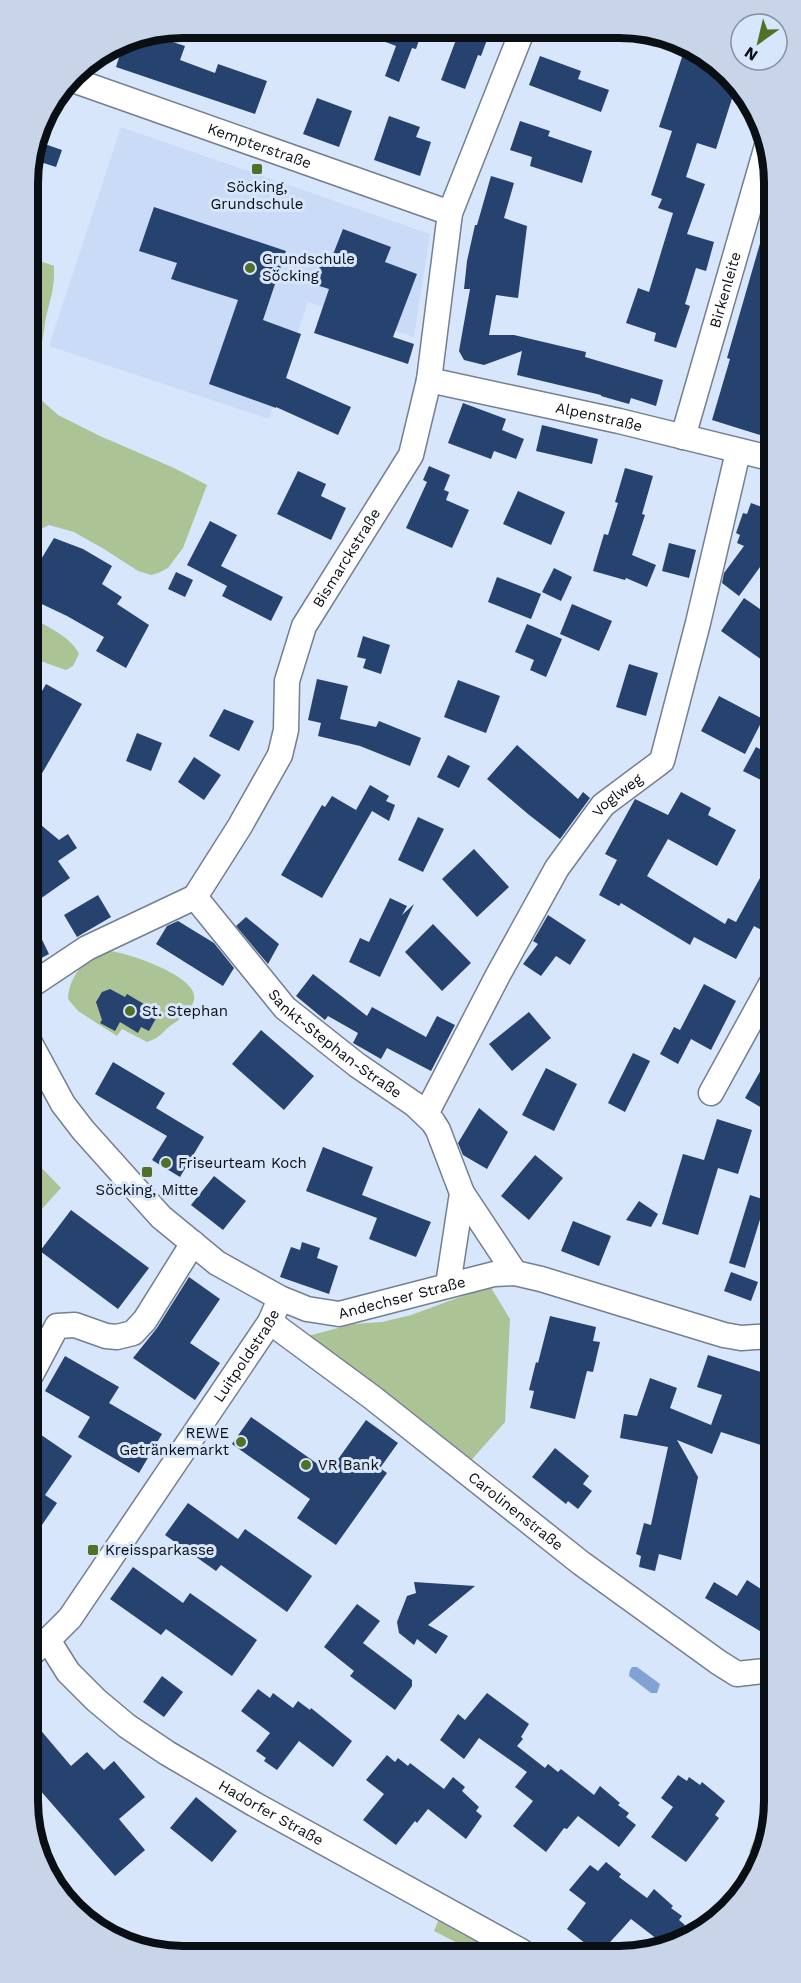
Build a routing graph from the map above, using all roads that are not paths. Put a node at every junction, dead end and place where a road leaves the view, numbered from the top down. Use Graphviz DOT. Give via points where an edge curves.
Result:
graph roads {
  1 [pos="519,38"];
  2 [pos="78,82"];
  3 [pos="762,163"];
  4 [pos="450,213"];
  5 [pos="429,380"];
  6 [pos="683,437"];
  7 [pos="738,452"];
  8 [pos="764,457"];
  9 [pos="195,897"];
  10 [pos="38,981"];
  11 [pos="763,998"];
  12 [pos="38,1058"];
  13 [pos="711,1093"];
  14 [pos="426,1114"];
  15 [pos="462,1193"];
  16 [pos="193,1243"];
  17 [pos="516,1273"];
  18 [pos="448,1285"];
  19 [pos="280,1298"];
  20 [pos="270,1322"];
  21 [pos="763,1337"];
  22 [pos="38,1362"];
  23 [pos="40,1647"];
  24 [pos="763,1671"];
  25 [pos="512,1946"];
  1 -- 4 [label="street, Bismarckstraße"];
  2 -- 4 [label="street, Kempterstraße"];
  3 -- 6 [label="street, Birkenleite"];
  4 -- 5 [label="street, Bismarckstraße"];
  5 -- 6 [label="street, Alpenstraße"];
  5 -- 9 [label="street, Bismarckstraße" via="411,454 304,626 287,681 286,730 280,755"];
  6 -- 7 [label="street, Alpenstraße"];
  7 -- 8 [label="street, Alpenstraße"];
  7 -- 14 [label="street, Voglweg" via="662,761 603,805 556,868"];
  9 -- 10 [label="street" via="87,948"];
  9 -- 14 [label="street, Sankt-Stephan-Straße" via="285,1008"];
  11 -- 13 [label="street"];
  12 -- 16 [label="street, Andechser Straße" via="63,1104 83,1130 161,1217"];
  14 -- 15 [label="street, Sankt-Stephan-Straße" via="438,1130"];
  15 -- 17 [label="street, Sankt-Stephan-Straße"];
  15 -- 18 [label="street, Sankt-Stephan-Straße"];
  16 -- 19 [label="street, Andechser Straße" via="217,1263"];
  16 -- 22 [label="street" via="133,1334 106,1336 75,1324 57,1326"];
  17 -- 18 [label="street, Andechser Straße"];
  17 -- 21 [label="street, Andechser Straße" via="724,1335"];
  18 -- 19 [label="street, Andechser Straße" via="339,1314 307,1309"];
  19 -- 20 [label="street, Luitpoldstraße"];
  20 -- 23 [label="street, Luitpoldstraße" via="70,1618"];
  20 -- 24 [label="street, Carolinenstraße" via="573,1556 718,1662 737,1674"];
  23 -- 25 [label="street, Hadorfer Straße" via="96,1700 147,1740 254,1804"];
}
